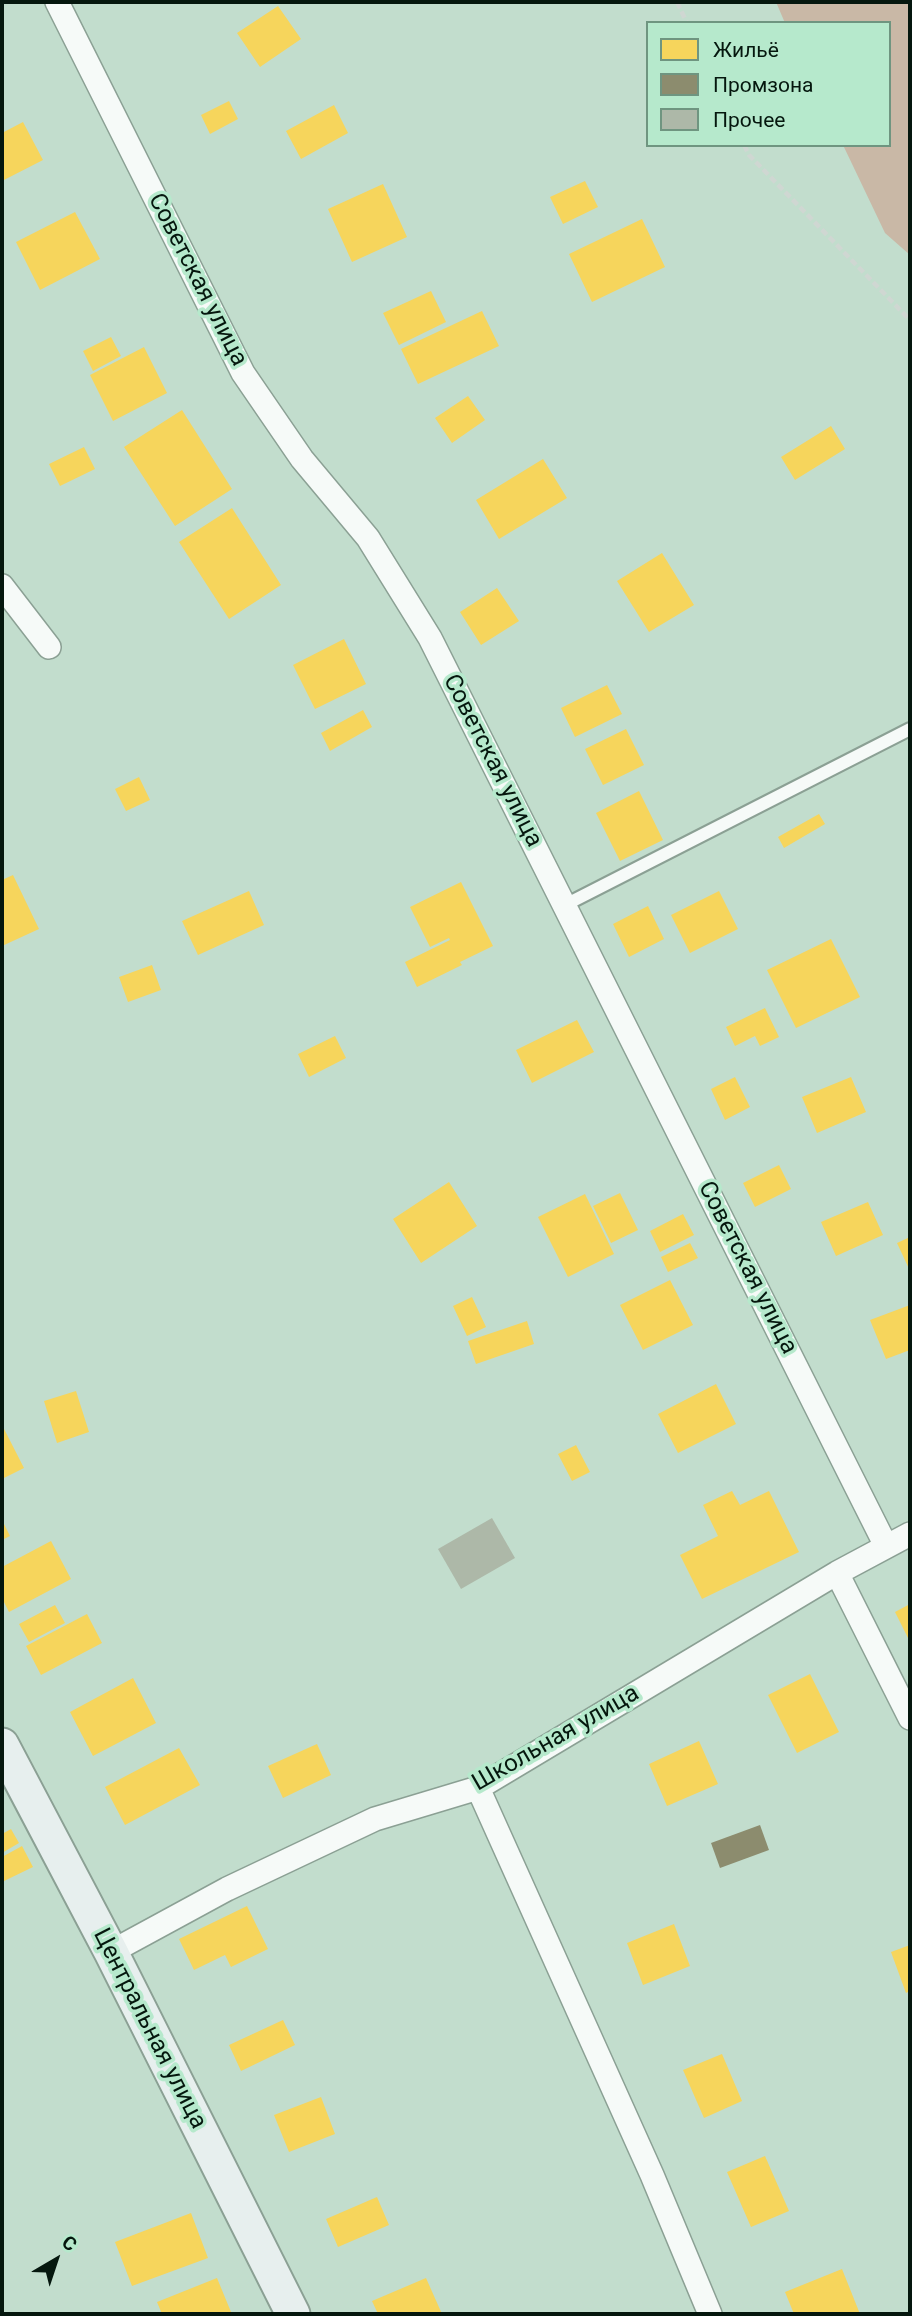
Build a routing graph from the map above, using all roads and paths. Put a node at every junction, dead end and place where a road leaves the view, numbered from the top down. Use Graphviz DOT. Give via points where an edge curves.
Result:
graph roads {
  1 [pos="57,2"];
  2 [pos="677,2"];
  3 [pos="686,21"];
  4 [pos="745,147"];
  5 [pos="910,320"];
  6 [pos="2,586"];
  7 [pos="49,647"];
  8 [pos="910,729"];
  9 [pos="565,905"];
  10 [pos="910,1534"];
  11 [pos="886,1546"];
  12 [pos="837,1573"];
  13 [pos="910,1718"];
  14 [pos="2,1745"];
  15 [pos="478,1788"];
  16 [pos="111,1952"];
  17 [pos="293,2314"];
  18 [pos="710,2314"];
  1 -- 9 [label="street, Советская улица" via="243,373 302,459 368,537 430,638"];
  2 -- 3 [label="path"];
  4 -- 5 [label="path"];
  6 -- 7 [label="street"];
  8 -- 9 [label="lane"];
  9 -- 11 [label="street, Советская улица"];
  10 -- 11 [label="street, Школьная улица"];
  11 -- 12 [label="street, Школьная улица"];
  12 -- 13 [label="street"];
  12 -- 15 [label="street, Школьная улица"];
  14 -- 16 [label="street, Центральная улица"];
  15 -- 16 [label="street, Школьная улица" via="375,1819 228,1889"];
  15 -- 18 [label="street"];
  16 -- 17 [label="street, Центральная улица"];
}
